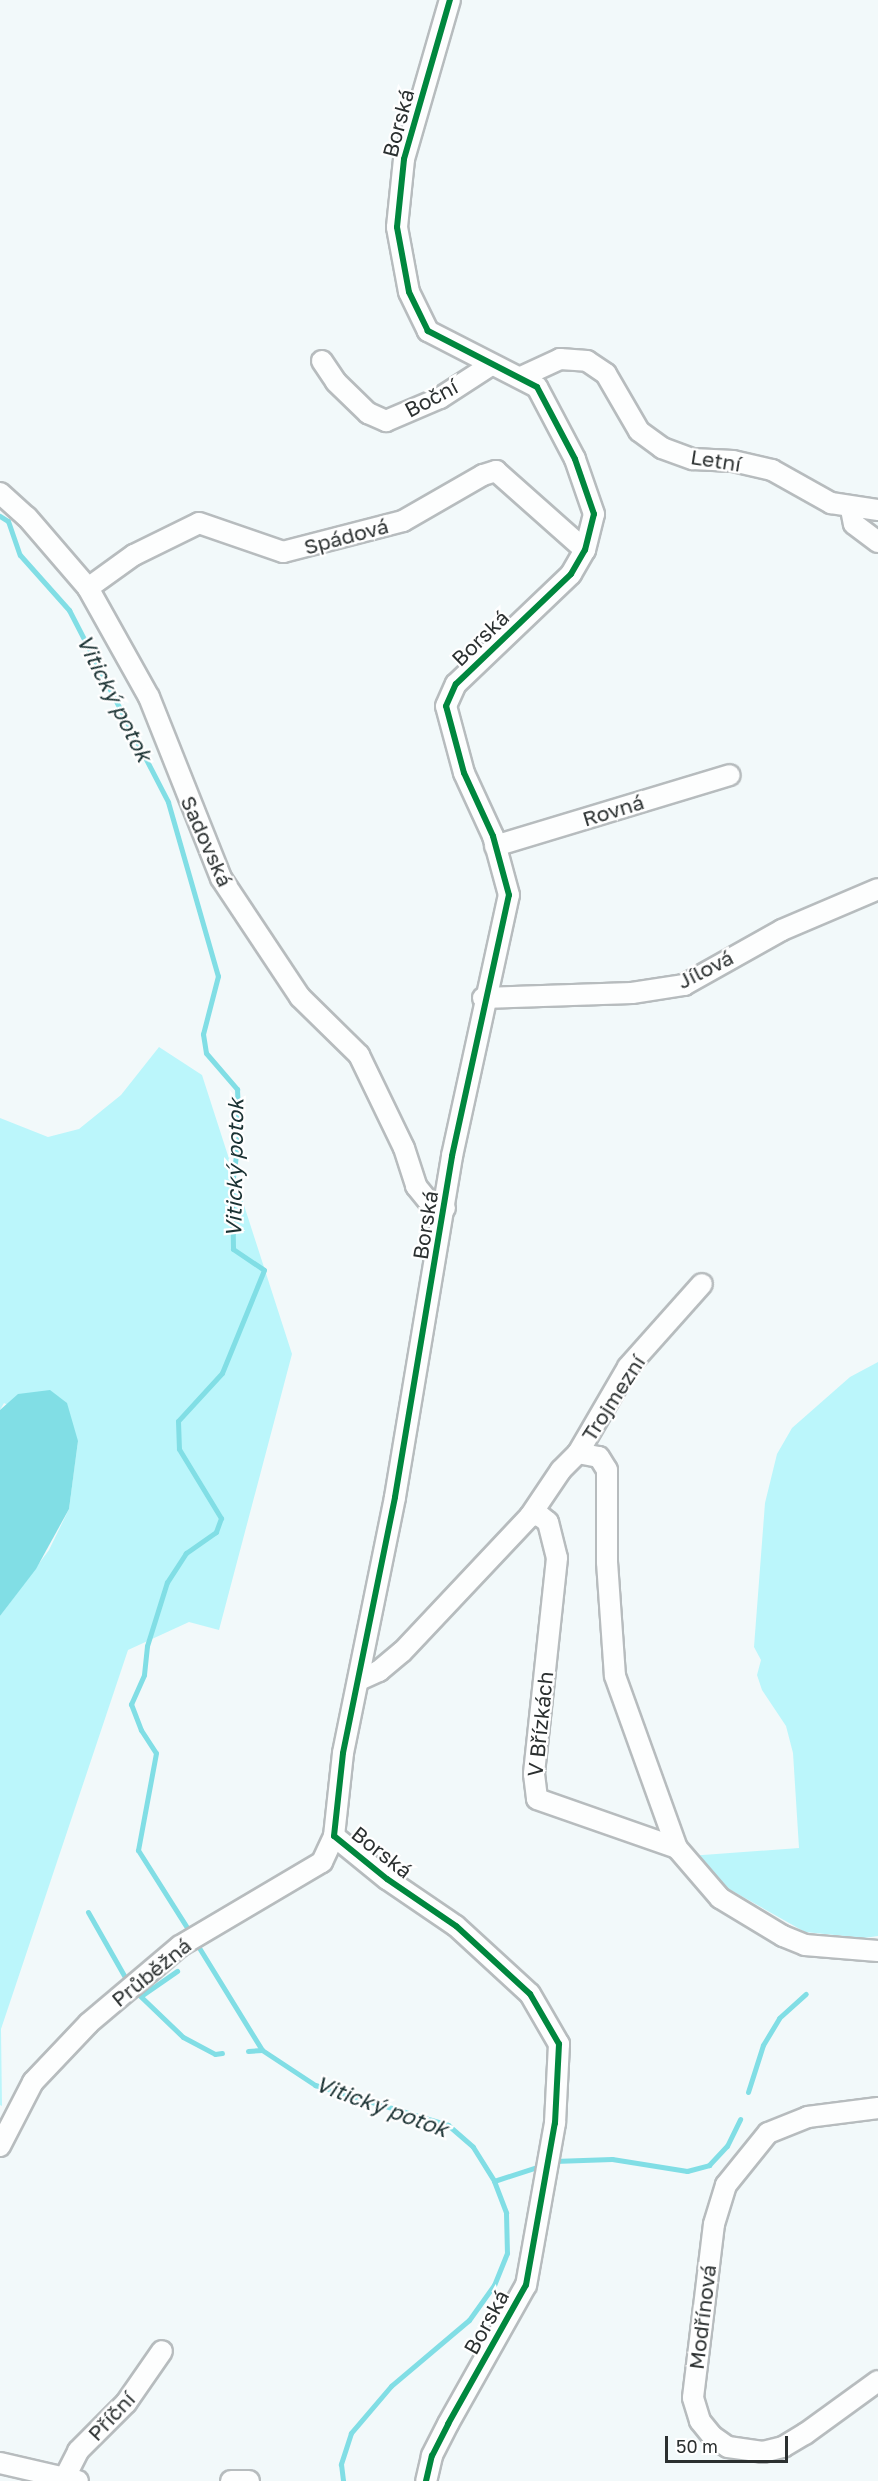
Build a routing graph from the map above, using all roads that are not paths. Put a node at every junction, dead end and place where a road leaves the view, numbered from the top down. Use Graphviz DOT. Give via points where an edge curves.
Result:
graph roads {
  1 [pos="450,0"];
  2 [pos="322,360"];
  3 [pos="491,365"];
  4 [pos="520,377"];
  5 [pos="0,494"];
  6 [pos="851,509"];
  7 [pos="878,510"];
  8 [pos="878,542"];
  9 [pos="585,550"];
  10 [pos="88,588"];
  11 [pos="730,775"];
  12 [pos="495,846"];
  13 [pos="878,889"];
  14 [pos="483,998"];
  15 [pos="445,1208"];
  16 [pos="702,1284"];
  17 [pos="578,1453"];
  18 [pos="530,1516"];
  19 [pos="361,1678"];
  20 [pos="334,1836"];
  21 [pos="677,1848"];
  22 [pos="878,1951"];
  23 [pos="878,2108"];
  24 [pos="0,2145"];
  25 [pos="162,2351"];
  26 [pos="878,2381"];
  27 [pos="0,2463"];
  28 [pos="68,2480"];
  29 [pos="231,2481"];
  30 [pos="249,2481"];
  31 [pos="426,2481"];
  1 -- 3 [label="street, Borská" via="404,159 397,227 409,292 428,331"];
  2 -- 3 [label="street, Boční" via="336,382 368,413 387,421 440,398"];
  3 -- 4 [label="street, Borská"];
  4 -- 6 [label="street, Letní" via="560,359 587,361 606,374 639,431 662,448 693,459 733,461 772,470 831,504"];
  4 -- 9 [label="street, Borská" via="537,387 575,459 594,514"];
  5 -- 10 [label="street, Sadovská" via="27,517"];
  6 -- 7 [label="street, Letní"];
  6 -- 8 [label="street" via="854,524"];
  9 -- 10 [label="street, Spádová" via="496,471 403,521 283,552 199,523 134,555"];
  9 -- 12 [label="street, Borská" via="571,574 456,684 446,706 464,773"];
  10 -- 15 [label="street, Sadovská" via="149,697 221,878 300,997 359,1055 404,1148 416,1186 429,1202"];
  11 -- 12 [label="street, Rovná"];
  12 -- 14 [label="street, Borská" via="508,896"];
  13 -- 14 [label="street, Jílová" via="782,930 684,985 632,993"];
  14 -- 15 [label="street, Borská"];
  15 -- 19 [label="street, Borská"];
  16 -- 17 [label="street, Trojmezní" via="628,1367"];
  17 -- 18 [label="street, Trojmezní" via="561,1470"];
  17 -- 21 [label="street" via="599,1457 607,1470 607,1562 615,1676"];
  18 -- 19 [label="street" via="402,1652 379,1671"];
  18 -- 21 [label="street, V Břízkách" via="539,1515 548,1522 557,1558 533,1791 537,1798"];
  19 -- 20 [label="street, Borská" via="343,1753"];
  20 -- 24 [label="street, Průběžná" via="322,1862 180,1946 89,2023 33,2082"];
  20 -- 31 [label="street, Borská" via="387,1879 456,1926 530,1994 559,2044 555,2123 526,2285 444,2432"];
  21 -- 22 [label="street, V Břízkách" via="720,1898 783,1936 805,1945"];
  23 -- 26 [label="street, Modřínová" via="808,2117 768,2133 726,2185 714,2224 693,2398 700,2421 712,2436 728,2447 763,2452 783,2447 805,2434"];
  25 -- 28 [label="street, Příční" via="126,2403 78,2451"];
  27 -- 28 [label="street"];
  29 -- 30 [label="street"];
}
